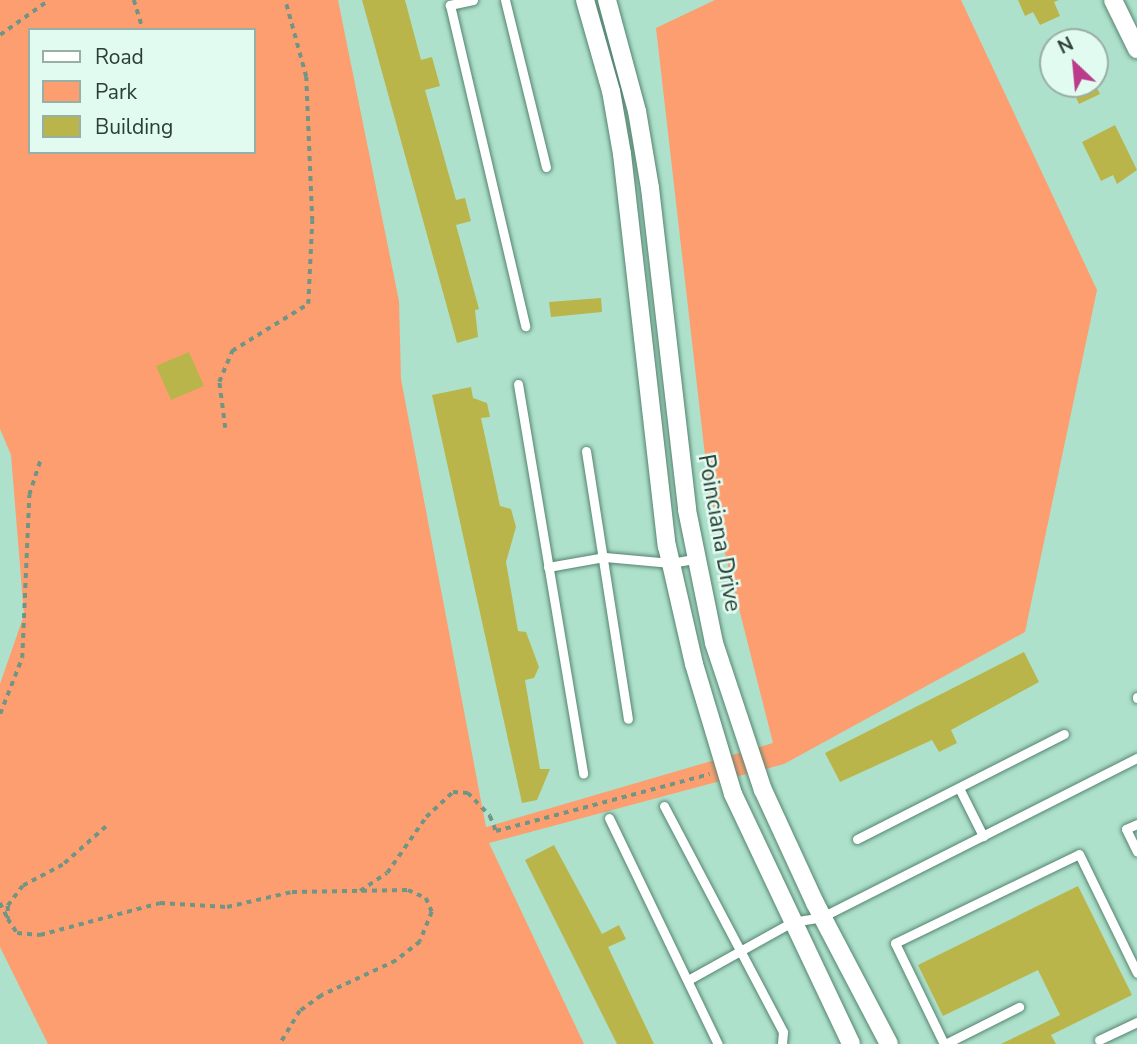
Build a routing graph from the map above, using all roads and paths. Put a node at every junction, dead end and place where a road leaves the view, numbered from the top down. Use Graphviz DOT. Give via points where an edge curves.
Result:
graph roads {
  1 [pos="49,0"];
  2 [pos="135,0"];
  3 [pos="285,0"];
  4 [pos="473,0"];
  5 [pos="505,0"];
  6 [pos="585,0"];
  7 [pos="607,0"];
  8 [pos="1112,0"];
  9 [pos="450,3"];
  10 [pos="142,28"];
  11 [pos="0,35"];
  12 [pos="1137,49"];
  13 [pos="546,167"];
  14 [pos="525,326"];
  15 [pos="518,384"];
  16 [pos="225,428"];
  17 [pos="586,451"];
  18 [pos="41,458"];
  19 [pos="605,557"];
  20 [pos="694,559"];
  21 [pos="671,562"];
  22 [pos="548,567"];
  23 [pos="0,714"];
  24 [pos="628,719"];
  25 [pos="1064,734"];
  26 [pos="1137,758"];
  27 [pos="715,772"];
  28 [pos="583,774"];
  29 [pos="959,788"];
  30 [pos="664,806"];
  31 [pos="609,818"];
  32 [pos="1137,824"];
  33 [pos="106,827"];
  34 [pos="983,835"];
  35 [pos="857,839"];
  36 [pos="1137,852"];
  37 [pos="359,891"];
  38 [pos="0,903"];
  39 [pos="822,917"];
  40 [pos="8,919"];
  41 [pos="792,922"];
  42 [pos="739,951"];
  43 [pos="1137,973"];
  44 [pos="688,980"];
  45 [pos="1019,1007"];
  46 [pos="1137,1021"];
  47 [pos="1099,1040"];
  48 [pos="281,1044"];
  49 [pos="718,1044"];
  50 [pos="782,1044"];
  51 [pos="851,1044"];
  52 [pos="889,1044"];
  53 [pos="945,1044"];
  1 -- 11 [label="path"];
  2 -- 10 [label="path"];
  3 -- 16 [label="path" via="306,77 312,220 308,304 232,351 219,382"];
  4 -- 9 [label="lane"];
  5 -- 13 [label="lane"];
  6 -- 21 [label="street" via="611,91 622,154"];
  7 -- 20 [label="street, Poinciana Drive" via="637,111 650,188"];
  8 -- 12 [label="street"];
  9 -- 14 [label="lane"];
  15 -- 22 [label="lane"];
  17 -- 19 [label="lane"];
  18 -- 23 [label="path" via="29,495 22,658"];
  19 -- 21 [label="lane"];
  19 -- 22 [label="lane"];
  19 -- 24 [label="lane"];
  20 -- 21 [label="lane"];
  20 -- 39 [label="street, Poinciana Drive" via="714,643 763,790"];
  21 -- 41 [label="street" via="694,664 733,794"];
  22 -- 28 [label="lane"];
  25 -- 29 [label="lane"];
  26 -- 34 [label="lane"];
  27 -- 37 [label="path" via="496,831 491,816 468,793 453,792 426,817 387,873"];
  29 -- 34 [label="lane"];
  29 -- 35 [label="lane"];
  30 -- 42 [label="lane"];
  31 -- 44 [label="lane"];
  32 -- 36 [label="lane" via="1126,830"];
  33 -- 40 [label="path" via="63,865 23,886 8,906"];
  34 -- 39 [label="lane"];
  37 -- 40 [label="path" via="292,892 227,907 160,903 24,937"];
  37 -- 48 [label="path" via="408,890 426,898 432,912 429,928 396,961 321,996 300,1011"];
  38 -- 40 [label="path"];
  39 -- 41 [label="lane"];
  39 -- 52 [label="street, Poinciana Drive"];
  41 -- 42 [label="lane"];
  41 -- 51 [label="street"];
  42 -- 44 [label="lane"];
  42 -- 50 [label="lane" via="783,1032"];
  43 -- 53 [label="lane" via="1079,854 895,943"];
  44 -- 49 [label="lane"];
  45 -- 53 [label="lane"];
  46 -- 47 [label="lane"];
}
